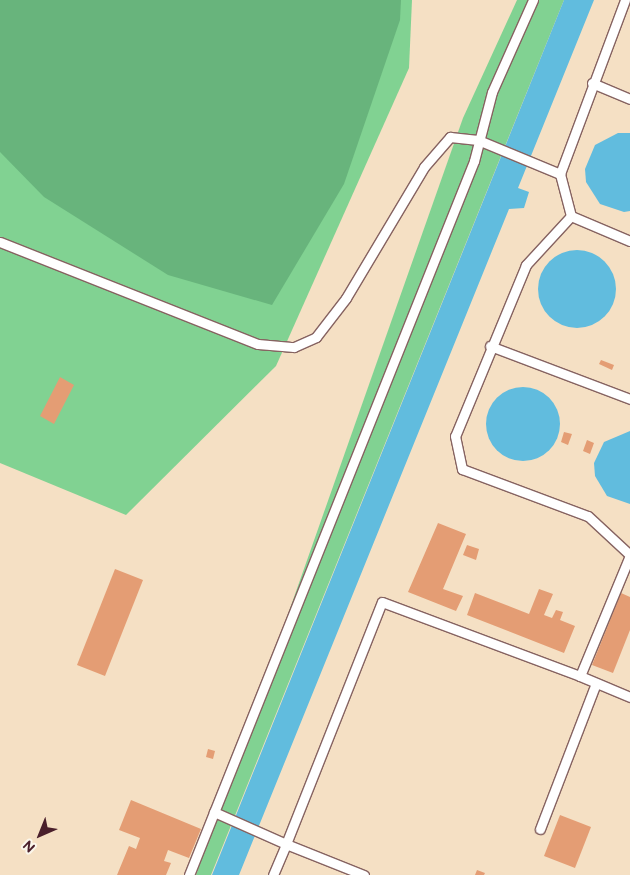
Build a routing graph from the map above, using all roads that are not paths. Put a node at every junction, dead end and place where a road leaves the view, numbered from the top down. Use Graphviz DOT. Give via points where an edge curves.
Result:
graph roads {
  1 [pos="533,0"];
  2 [pos="625,0"];
  3 [pos="592,83"];
  4 [pos="630,99"];
  5 [pos="478,140"];
  6 [pos="560,174"];
  7 [pos="571,216"];
  8 [pos="630,241"];
  9 [pos="0,242"];
  10 [pos="490,346"];
  11 [pos="630,399"];
  12 [pos="580,676"];
  13 [pos="596,682"];
  14 [pos="630,697"];
  15 [pos="214,812"];
  16 [pos="540,829"];
  17 [pos="286,844"];
  18 [pos="189,875"];
  19 [pos="273,875"];
  20 [pos="364,875"];
  1 -- 5 [label="lane" via="492,92"];
  2 -- 3 [label="lane"];
  3 -- 4 [label="lane"];
  3 -- 6 [label="lane"];
  5 -- 6 [label="lane"];
  5 -- 9 [label="lane" via="450,137 424,166 346,298 316,337 294,347 258,344"];
  5 -- 15 [label="lane" via="474,161"];
  6 -- 7 [label="lane"];
  7 -- 8 [label="lane"];
  7 -- 10 [label="lane" via="526,265"];
  10 -- 11 [label="lane"];
  10 -- 12 [label="lane" via="455,436 462,469 588,516 630,555"];
  12 -- 13 [label="lane"];
  12 -- 17 [label="lane" via="382,602"];
  13 -- 14 [label="lane"];
  13 -- 16 [label="lane"];
  15 -- 17 [label="lane"];
  15 -- 18 [label="lane"];
  17 -- 19 [label="lane"];
  17 -- 20 [label="lane"];
}
